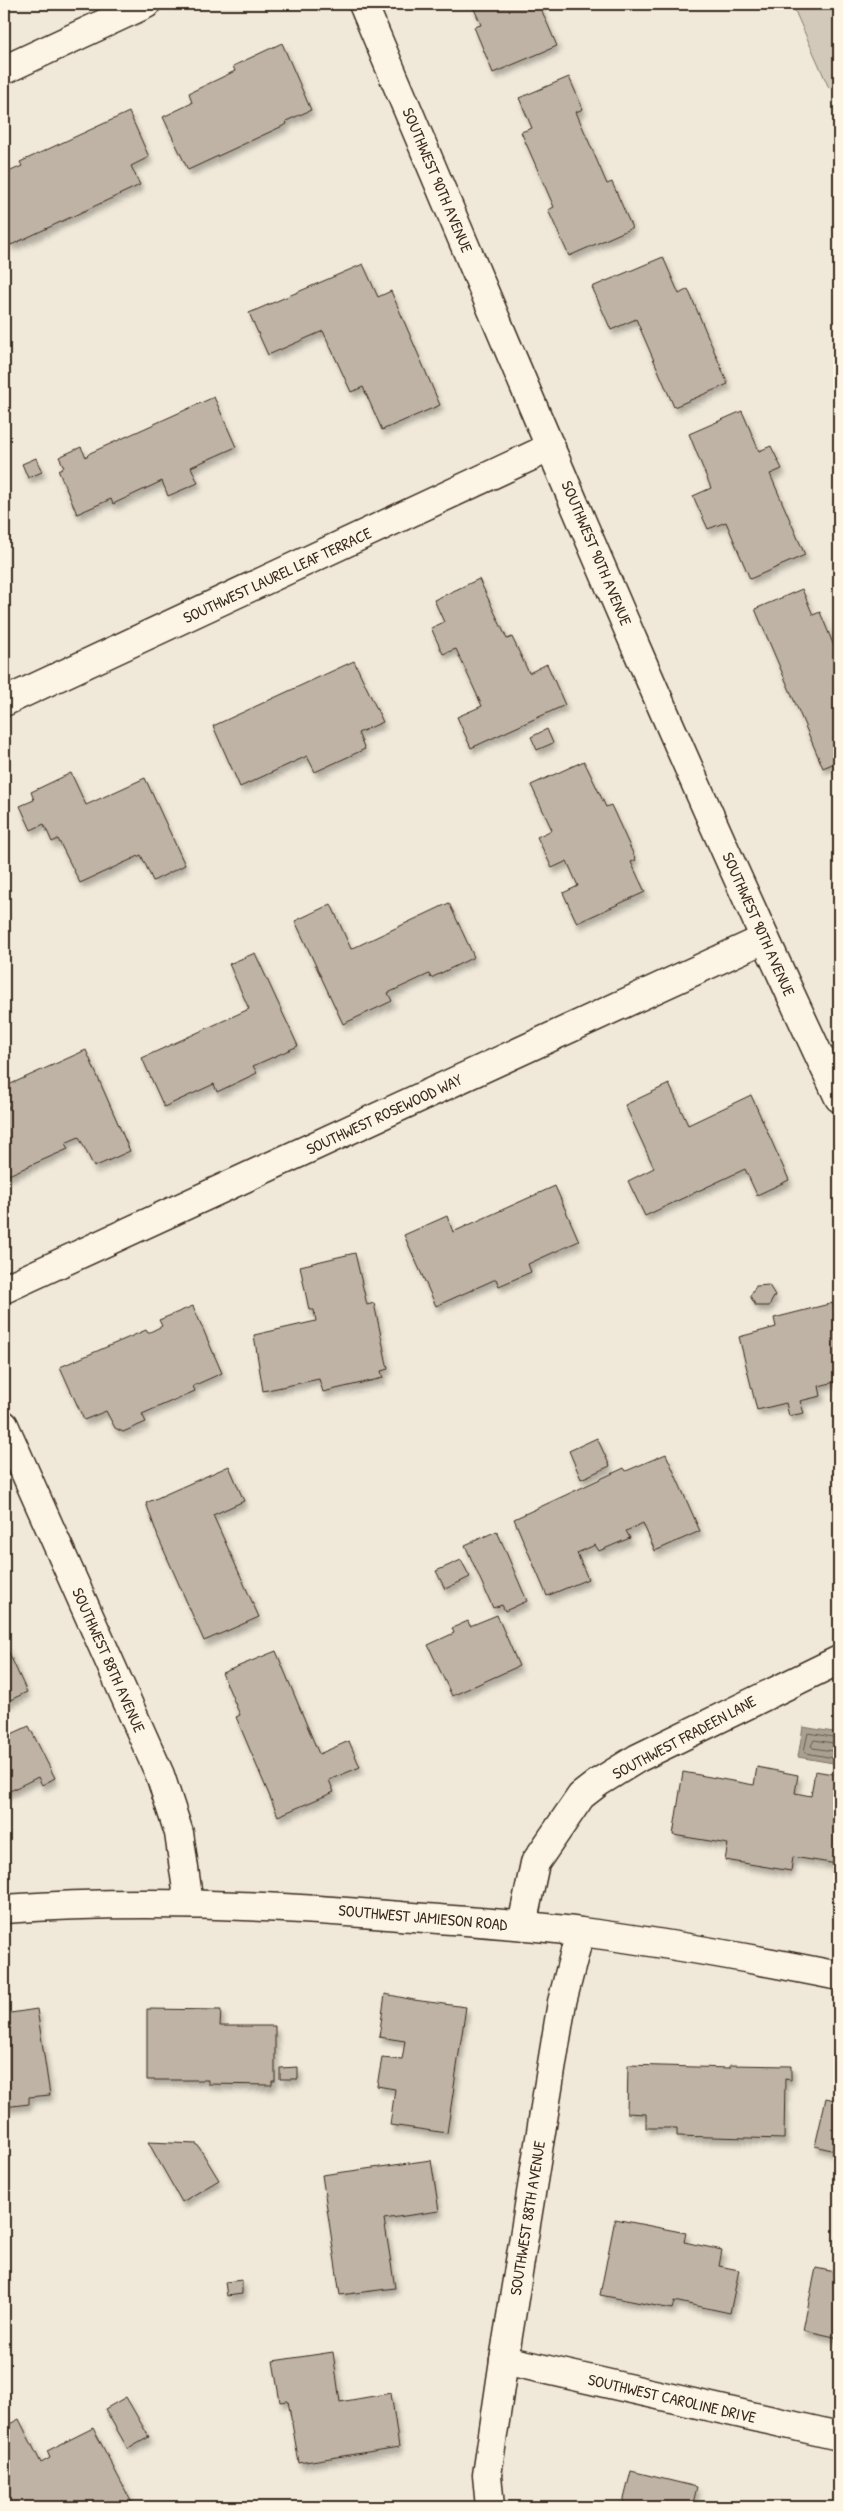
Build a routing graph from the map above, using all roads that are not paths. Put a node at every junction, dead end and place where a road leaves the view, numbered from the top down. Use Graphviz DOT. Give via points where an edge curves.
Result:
graph roads {
  1 [pos="146,4"];
  2 [pos="363,4"];
  3 [pos="4,70"];
  4 [pos="551,447"];
  5 [pos="4,702"];
  6 [pos="764,939"];
  7 [pos="839,1098"];
  8 [pos="4,1289"];
  9 [pos="4,1425"];
  10 [pos="839,1660"];
  11 [pos="189,1904"];
  12 [pos="4,1909"];
  13 [pos="522,1925"];
  14 [pos="580,1932"];
  15 [pos="839,1976"];
  16 [pos="504,2360"];
  17 [pos="839,2436"];
  18 [pos="490,2507"];
  1 -- 3 [label="street"];
  2 -- 4 [label="street, SOUTHWEST 90TH AVENUE"];
  4 -- 5 [label="street, SOUTHWEST LAUREL LEAF TERRACE"];
  4 -- 6 [label="street, SOUTHWEST 90TH AVENUE"];
  6 -- 7 [label="street, SOUTHWEST 90TH AVENUE"];
  6 -- 8 [label="street, SOUTHWEST ROSEWOOD WAY"];
  9 -- 11 [label="street, SOUTHWEST 88TH AVENUE" via="160,1775 179,1833"];
  10 -- 13 [label="street, SOUTHWEST FRADEEN LANE" via="638,1758 582,1796 535,1863"];
  11 -- 12 [label="street, SOUTHWEST JAMIESON ROAD"];
  11 -- 13 [label="street, SOUTHWEST JAMIESON ROAD" via="272,1905"];
  13 -- 14 [label="street, SOUTHWEST JAMIESON ROAD"];
  14 -- 15 [label="street, SOUTHWEST JAMIESON ROAD" via="744,1957"];
  14 -- 16 [label="street, SOUTHWEST 88TH AVENUE" via="562,2002"];
  16 -- 17 [label="street, SOUTHWEST CAROLINE DRIVE"];
  16 -- 18 [label="street, SOUTHWEST 88TH AVENUE" via="487,2475"];
}
